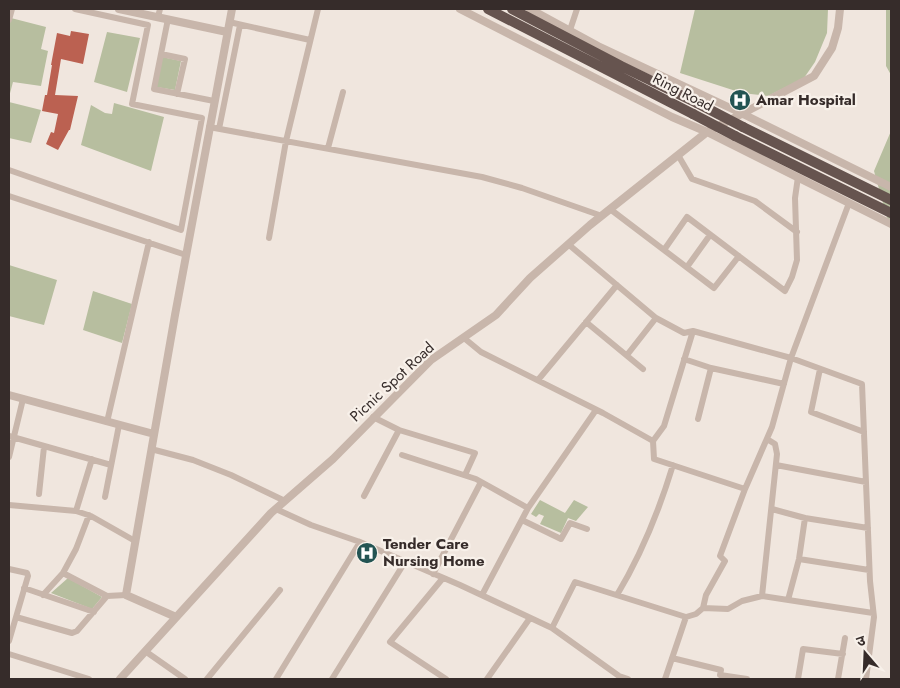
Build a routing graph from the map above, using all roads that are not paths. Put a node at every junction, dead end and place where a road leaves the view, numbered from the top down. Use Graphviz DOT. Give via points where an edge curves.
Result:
graph roads {
  1 [pos="12,9"];
  2 [pos="75,9"];
  3 [pos="119,9"];
  4 [pos="232,9"];
  5 [pos="318,9"];
  6 [pos="460,9"];
  7 [pos="488,9"];
  8 [pos="512,9"];
  9 [pos="530,9"];
  10 [pos="577,9"];
  11 [pos="840,9"];
  12 [pos="159,13"];
  13 [pos="168,19"];
  14 [pos="9,20"];
  15 [pos="229,22"];
  16 [pos="240,25"];
  17 [pos="570,30"];
  18 [pos="227,32"];
  19 [pos="310,40"];
  20 [pos="161,54"];
  21 [pos="343,92"];
  22 [pos="177,94"];
  23 [pos="700,99"];
  24 [pos="214,101"];
  25 [pos="741,113"];
  26 [pos="689,124"];
  27 [pos="210,127"];
  28 [pos="219,129"];
  29 [pos="707,132"];
  30 [pos="286,141"];
  31 [pos="328,148"];
  32 [pos="678,155"];
  33 [pos="9,170"];
  34 [pos="798,177"];
  35 [pos="891,187"];
  36 [pos="9,196"];
  37 [pos="891,200"];
  38 [pos="849,203"];
  39 [pos="610,209"];
  40 [pos="891,213"];
  41 [pos="602,216"];
  42 [pos="891,224"];
  43 [pos="797,232"];
  44 [pos="710,235"];
  45 [pos="269,238"];
  46 [pos="149,242"];
  47 [pos="568,244"];
  48 [pos="664,250"];
  49 [pos="186,254"];
  50 [pos="739,256"];
  51 [pos="687,267"];
  52 [pos="617,285"];
  53 [pos="656,318"];
  54 [pos="586,322"];
  55 [pos="693,331"];
  56 [pos="464,338"];
  57 [pos="627,356"];
  58 [pos="791,358"];
  59 [pos="684,360"];
  60 [pos="711,368"];
  61 [pos="643,369"];
  62 [pos="820,369"];
  63 [pos="538,380"];
  64 [pos="784,384"];
  65 [pos="9,395"];
  66 [pos="23,399"];
  67 [pos="596,410"];
  68 [pos="373,418"];
  69 [pos="698,419"];
  70 [pos="107,422"];
  71 [pos="118,425"];
  72 [pos="399,430"];
  73 [pos="864,432"];
  74 [pos="154,434"];
  75 [pos="11,437"];
  76 [pos="767,439"];
  77 [pos="654,441"];
  78 [pos="44,447"];
  79 [pos="151,449"];
  80 [pos="402,455"];
  81 [pos="9,458"];
  82 [pos="92,459"];
  83 [pos="111,465"];
  84 [pos="776,465"];
  85 [pos="673,466"];
  86 [pos="465,475"];
  87 [pos="481,482"];
  88 [pos="866,482"];
  89 [pos="745,489"];
  90 [pos="39,494"];
  91 [pos="364,496"];
  92 [pos="105,498"];
  93 [pos="285,501"];
  94 [pos="9,505"];
  95 [pos="528,508"];
  96 [pos="276,509"];
  97 [pos="772,509"];
  98 [pos="76,511"];
  99 [pos="88,515"];
  100 [pos="805,518"];
  101 [pos="522,520"];
  102 [pos="868,528"];
  103 [pos="587,530"];
  104 [pos="136,541"];
  105 [pos="360,542"];
  106 [pos="799,559"];
  107 [pos="405,562"];
  108 [pos="9,569"];
  109 [pos="869,570"];
  110 [pos="63,572"];
  111 [pos="433,574"];
  112 [pos="443,578"];
  113 [pos="24,588"];
  114 [pos="280,590"];
  115 [pos="43,595"];
  116 [pos="126,595"];
  117 [pos="482,595"];
  118 [pos="617,595"];
  119 [pos="107,596"];
  120 [pos="762,596"];
  121 [pos="788,600"];
  122 [pos="703,608"];
  123 [pos="94,612"];
  124 [pos="873,613"];
  125 [pos="686,616"];
  126 [pos="16,617"];
  127 [pos="176,617"];
  128 [pos="530,618"];
  129 [pos="552,628"];
  130 [pos="845,638"];
  131 [pos="9,640"];
  132 [pos="145,652"];
  133 [pos="9,654"];
  134 [pos="843,654"];
  135 [pos="672,658"];
  136 [pos="89,679"];
  137 [pos="120,679"];
  138 [pos="185,679"];
  139 [pos="207,679"];
  140 [pos="276,679"];
  141 [pos="332,679"];
  142 [pos="446,679"];
  143 [pos="487,679"];
  144 [pos="628,679"];
  145 [pos="665,679"];
  146 [pos="747,679"];
  147 [pos="798,679"];
  148 [pos="838,679"];
  149 [pos="866,679"];
  1 -- 14 [label="street"];
  2 -- 33 [label="street" via="148,25 132,104 202,118 181,230"];
  3 -- 12 [label="street"];
  4 -- 15 [label="street"];
  5 -- 19 [label="street"];
  6 -- 26 [label="street"];
  7 -- 40 [label="highway, Ring Road, bridge"];
  8 -- 23 [label="highway, Ring Road" via="621,66"];
  9 -- 17 [label="street"];
  10 -- 17 [label="street"];
  11 -- 25 [label="street" via="832,48 814,76"];
  12 -- 13 [label="street"];
  13 -- 18 [label="street"];
  13 -- 20 [label="street"];
  15 -- 16 [label="street"];
  15 -- 18 [label="street"];
  16 -- 19 [label="street"];
  16 -- 28 [label="street"];
  17 -- 23 [label="street"];
  18 -- 24 [label="street"];
  19 -- 30 [label="street"];
  20 -- 22 [label="street" via="154,89"];
  20 -- 22 [label="street" via="185,59"];
  21 -- 31 [label="street"];
  22 -- 24 [label="street"];
  23 -- 25 [label="street"];
  23 -- 26 [label="street"];
  23 -- 37 [label="highway, Ring Road, bridge"];
  24 -- 27 [label="street"];
  25 -- 29 [label="street, Picnic Spot Road"];
  25 -- 35 [label="street"];
  26 -- 29 [label="street"];
  27 -- 28 [label="street"];
  27 -- 49 [label="street"];
  28 -- 30 [label="street"];
  29 -- 32 [label="street, Picnic Spot Road"];
  29 -- 34 [label="street"];
  30 -- 31 [label="street"];
  30 -- 45 [label="street"];
  31 -- 41 [label="street" via="482,177"];
  32 -- 39 [label="street, Picnic Spot Road"];
  32 -- 43 [label="street" via="692,179 755,201"];
  34 -- 38 [label="street"];
  34 -- 43 [label="street" via="795,198"];
  36 -- 46 [label="street"];
  38 -- 42 [label="street"];
  38 -- 58 [label="street"];
  39 -- 41 [label="street, Picnic Spot Road"];
  39 -- 48 [label="street"];
  41 -- 47 [label="street, Picnic Spot Road"];
  43 -- 50 [label="street" via="797,260 785,291"];
  44 -- 48 [label="street" via="687,217"];
  44 -- 50 [label="street"];
  44 -- 51 [label="street"];
  46 -- 49 [label="street"];
  46 -- 70 [label="street"];
  47 -- 52 [label="street"];
  47 -- 56 [label="street, Picnic Spot Road" via="496,315"];
  48 -- 51 [label="street"];
  49 -- 74 [label="street"];
  50 -- 51 [label="street" via="714,288"];
  52 -- 53 [label="street"];
  52 -- 54 [label="street"];
  53 -- 55 [label="street" via="684,333"];
  53 -- 57 [label="street"];
  54 -- 57 [label="street"];
  54 -- 63 [label="street"];
  55 -- 58 [label="street"];
  55 -- 59 [label="street"];
  56 -- 63 [label="street" via="481,352"];
  56 -- 68 [label="street, Picnic Spot Road" via="431,360"];
  57 -- 61 [label="street"];
  58 -- 62 [label="street"];
  58 -- 64 [label="street"];
  59 -- 60 [label="street"];
  59 -- 77 [label="street" via="664,426"];
  60 -- 64 [label="street"];
  60 -- 69 [label="street"];
  62 -- 73 [label="street" via="862,384"];
  62 -- 73 [label="street" via="811,412"];
  63 -- 67 [label="street"];
  64 -- 76 [label="street"];
  65 -- 66 [label="street"];
  66 -- 70 [label="street"];
  66 -- 75 [label="street"];
  67 -- 77 [label="street"];
  67 -- 95 [label="street"];
  68 -- 72 [label="street"];
  68 -- 93 [label="street, Picnic Spot Road"];
  70 -- 71 [label="street"];
  71 -- 74 [label="street"];
  71 -- 83 [label="street"];
  72 -- 86 [label="street" via="475,453"];
  72 -- 91 [label="street"];
  73 -- 88 [label="street"];
  74 -- 79 [label="street"];
  75 -- 78 [label="street"];
  75 -- 81 [label="street"];
  76 -- 84 [label="street" via="775,444"];
  76 -- 89 [label="street"];
  77 -- 85 [label="street" via="654,459"];
  78 -- 82 [label="street"];
  78 -- 90 [label="street"];
  79 -- 93 [label="street" via="232,475"];
  79 -- 104 [label="street"];
  80 -- 86 [label="street"];
  82 -- 83 [label="street"];
  82 -- 98 [label="street"];
  83 -- 92 [label="street"];
  84 -- 88 [label="street"];
  84 -- 97 [label="street"];
  85 -- 89 [label="street"];
  85 -- 118 [label="street" via="662,504"];
  86 -- 87 [label="street"];
  87 -- 95 [label="street"];
  87 -- 111 [label="street"];
  88 -- 102 [label="street"];
  89 -- 122 [label="street" via="720,556 725,561 706,595"];
  93 -- 96 [label="street, Picnic Spot Road"];
  94 -- 98 [label="street"];
  95 -- 101 [label="street"];
  96 -- 105 [label="street"];
  96 -- 127 [label="street, Picnic Spot Road"];
  97 -- 100 [label="street"];
  97 -- 120 [label="street"];
  98 -- 99 [label="street"];
  99 -- 104 [label="street"];
  99 -- 110 [label="street" via="76,550"];
  100 -- 102 [label="street"];
  100 -- 106 [label="street"];
  101 -- 103 [label="street" via="561,539 570,523"];
  101 -- 117 [label="street"];
  102 -- 109 [label="street"];
  104 -- 116 [label="street"];
  105 -- 107 [label="street"];
  105 -- 140 [label="street"];
  106 -- 109 [label="street"];
  106 -- 121 [label="street"];
  107 -- 111 [label="street"];
  107 -- 141 [label="street"];
  108 -- 113 [label="street" via="27,573"];
  109 -- 124 [label="street"];
  110 -- 115 [label="street"];
  110 -- 119 [label="street"];
  111 -- 112 [label="street"];
  112 -- 117 [label="street"];
  112 -- 142 [label="street" via="390,642"];
  113 -- 115 [label="street"];
  113 -- 126 [label="street"];
  114 -- 139 [label="street"];
  115 -- 123 [label="street"];
  116 -- 119 [label="street"];
  116 -- 127 [label="street"];
  117 -- 128 [label="street"];
  118 -- 125 [label="street"];
  118 -- 129 [label="street" via="575,582"];
  119 -- 123 [label="street"];
  120 -- 121 [label="street"];
  120 -- 122 [label="street" via="742,600 728,609"];
  121 -- 124 [label="street"];
  122 -- 125 [label="street"];
  123 -- 126 [label="street" via="72,633"];
  124 -- 149 [label="street"];
  125 -- 135 [label="street"];
  126 -- 131 [label="street"];
  127 -- 132 [label="street, Picnic Spot Road"];
  128 -- 129 [label="street"];
  128 -- 143 [label="street"];
  129 -- 144 [label="street"];
  130 -- 134 [label="street"];
  132 -- 137 [label="street, Picnic Spot Road"];
  132 -- 138 [label="street"];
  133 -- 136 [label="street"];
  134 -- 147 [label="street" via="803,649"];
  134 -- 148 [label="street"];
  135 -- 145 [label="street"];
  135 -- 146 [label="street" via="721,670 720,675"];
}
